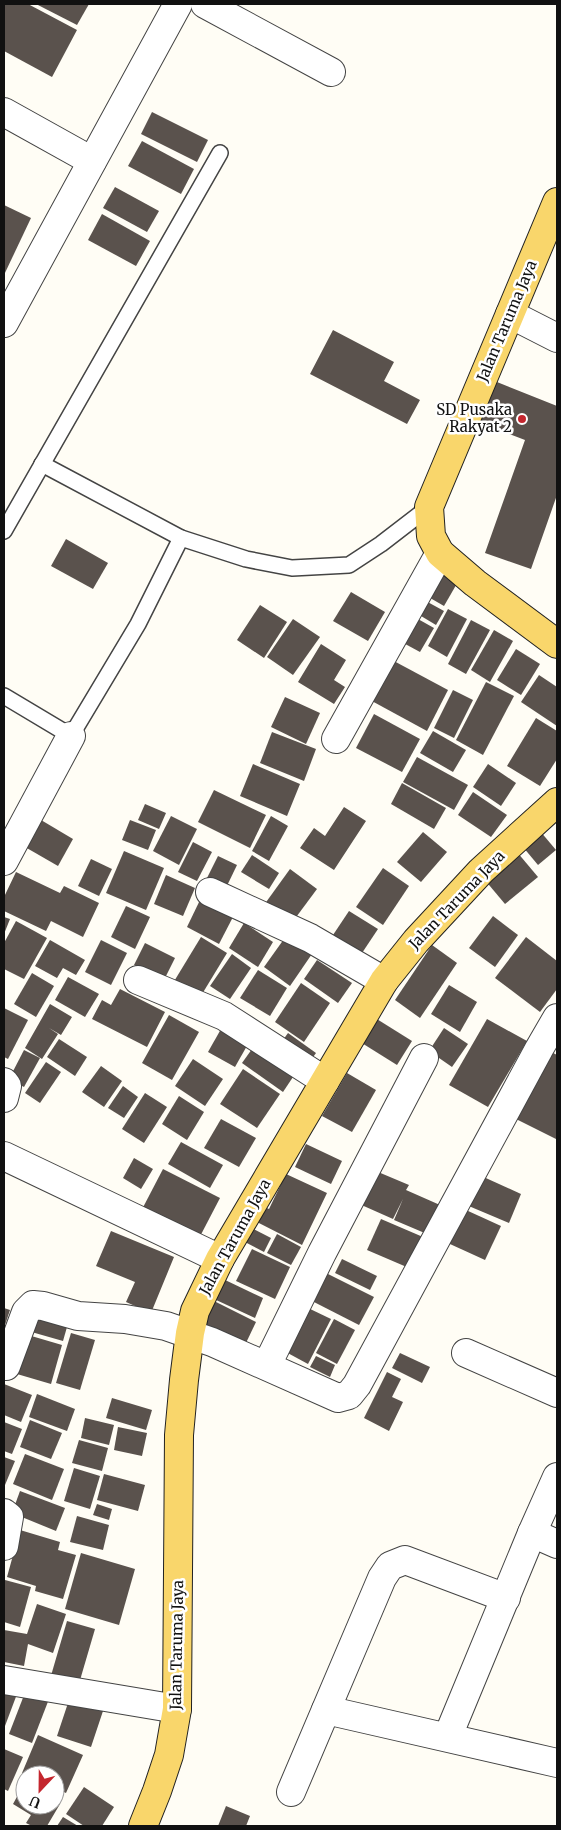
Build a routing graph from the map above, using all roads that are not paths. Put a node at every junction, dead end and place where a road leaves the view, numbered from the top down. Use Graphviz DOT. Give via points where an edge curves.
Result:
graph roads {
  1 [pos="178,4"];
  2 [pos="205,4"];
  3 [pos="331,72"];
  4 [pos="4,112"];
  5 [pos="220,153"];
  6 [pos="92,161"];
  7 [pos="557,202"];
  8 [pos="510,314"];
  9 [pos="4,323"];
  10 [pos="557,338"];
  11 [pos="42,464"];
  12 [pos="429,506"];
  13 [pos="4,531"];
  14 [pos="180,538"];
  15 [pos="440,553"];
  16 [pos="557,644"];
  17 [pos="4,696"];
  18 [pos="71,736"];
  19 [pos="336,739"];
  20 [pos="557,802"];
  21 [pos="4,861"];
  22 [pos="210,892"];
  23 [pos="138,980"];
  24 [pos="384,981"];
  25 [pos="557,1018"];
  26 [pos="424,1058"];
  27 [pos="4,1082"];
  28 [pos="325,1082"];
  29 [pos="4,1098"];
  30 [pos="4,1156"];
  31 [pos="220,1259"];
  32 [pos="190,1333"];
  33 [pos="466,1353"];
  34 [pos="267,1365"];
  35 [pos="6,1366"];
  36 [pos="557,1393"];
  37 [pos="557,1477"];
  38 [pos="4,1513"];
  39 [pos="532,1533"];
  40 [pos="557,1544"];
  41 [pos="4,1546"];
  42 [pos="506,1598"];
  43 [pos="4,1680"];
  44 [pos="177,1708"];
  45 [pos="326,1710"];
  46 [pos="448,1736"];
  47 [pos="557,1763"];
  48 [pos="291,1792"];
  49 [pos="143,1826"];
  1 -- 6 [label="street"];
  2 -- 3 [label="street"];
  4 -- 6 [label="street"];
  5 -- 11 [label="lane"];
  6 -- 9 [label="street"];
  7 -- 8 [label="main road, Jalan Taruma Jaya"];
  8 -- 10 [label="street"];
  8 -- 12 [label="main road, Jalan Taruma Jaya"];
  11 -- 13 [label="lane"];
  11 -- 14 [label="lane"];
  12 -- 14 [label="lane" via="349,565 292,568 246,559"];
  12 -- 15 [label="main road, Jalan Taruma Jaya" via="431,536"];
  14 -- 18 [label="lane" via="138,624"];
  15 -- 16 [label="main road, Jalan Taruma Jaya"];
  15 -- 19 [label="street"];
  17 -- 18 [label="lane"];
  18 -- 21 [label="street"];
  20 -- 24 [label="main road, Jalan Taruma Jaya" via="481,871"];
  22 -- 24 [label="street" via="310,938"];
  23 -- 28 [label="street" via="224,1016"];
  24 -- 28 [label="main road, Jalan Taruma Jaya"];
  25 -- 34 [label="street" via="349,1395 338,1398"];
  26 -- 34 [label="street"];
  27 -- 29 [label="street" via="7,1086"];
  28 -- 31 [label="main road, Jalan Taruma Jaya"];
  30 -- 31 [label="street"];
  31 -- 32 [label="main road, Jalan Taruma Jaya" via="195,1311"];
  32 -- 34 [label="street"];
  32 -- 35 [label="street" via="125,1319 78,1316 33,1305 26,1312"];
  32 -- 44 [label="main road, Jalan Taruma Jaya" via="179,1435"];
  33 -- 36 [label="street"];
  37 -- 39 [label="street"];
  38 -- 41 [label="street" via="9,1522"];
  39 -- 40 [label="street"];
  39 -- 42 [label="street"];
  42 -- 45 [label="street" via="405,1560 390,1566"];
  42 -- 46 [label="street"];
  43 -- 44 [label="street"];
  44 -- 49 [label="main road, Jalan Taruma Jaya" via="168,1755"];
  45 -- 46 [label="street"];
  45 -- 48 [label="street"];
  46 -- 47 [label="street"];
}
